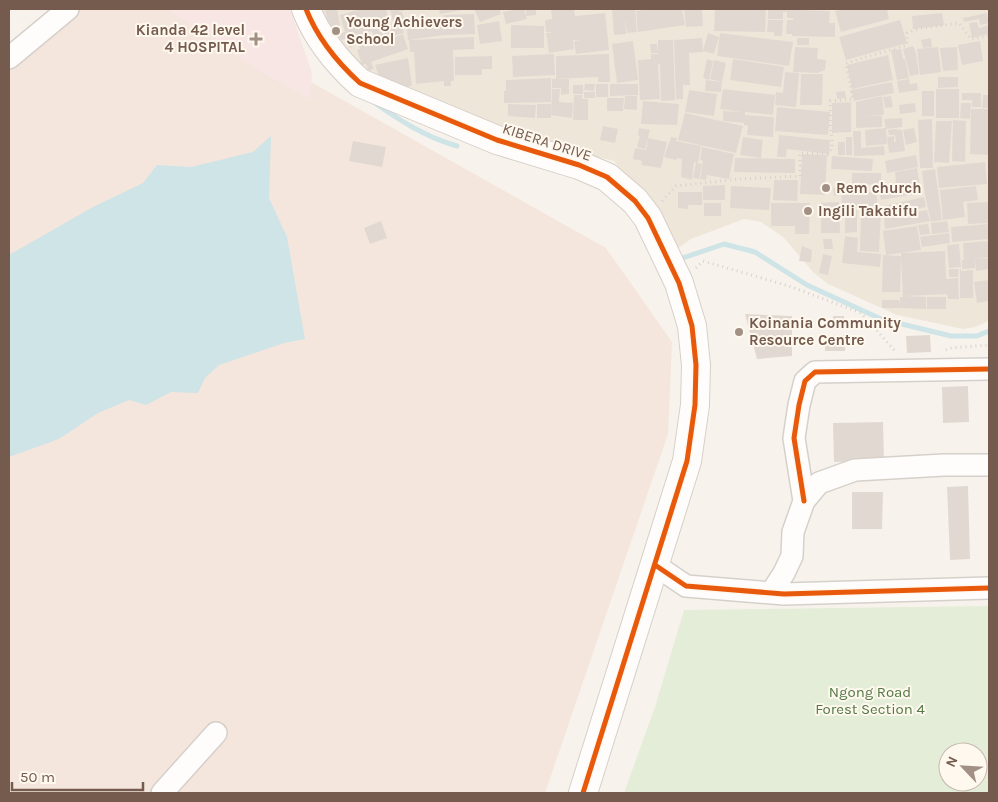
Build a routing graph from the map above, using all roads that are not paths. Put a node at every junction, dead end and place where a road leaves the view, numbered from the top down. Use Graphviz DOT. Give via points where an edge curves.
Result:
graph roads {
  1 [pos="68,9"];
  2 [pos="306,9"];
  3 [pos="9,58"];
  4 [pos="989,369"];
  5 [pos="989,465"];
  6 [pos="804,502"];
  7 [pos="655,566"];
  8 [pos="989,588"];
  9 [pos="771,593"];
  10 [pos="216,732"];
  11 [pos="162,793"];
  12 [pos="582,793"];
  1 -- 3 [label="street"];
  2 -- 7 [label="street, KIBERA DRIVE" via="312,25 360,83 497,140 607,176 635,201 648,218 679,283 692,326 696,365 688,461"];
  4 -- 6 [label="street" via="815,372 805,381 794,438"];
  5 -- 6 [label="street" via="944,464 855,470 819,484"];
  6 -- 9 [label="street" via="793,532 792,556"];
  7 -- 9 [label="street" via="686,586"];
  7 -- 12 [label="street, KIBERA DRIVE"];
  8 -- 9 [label="street"];
  10 -- 11 [label="street"];
}
